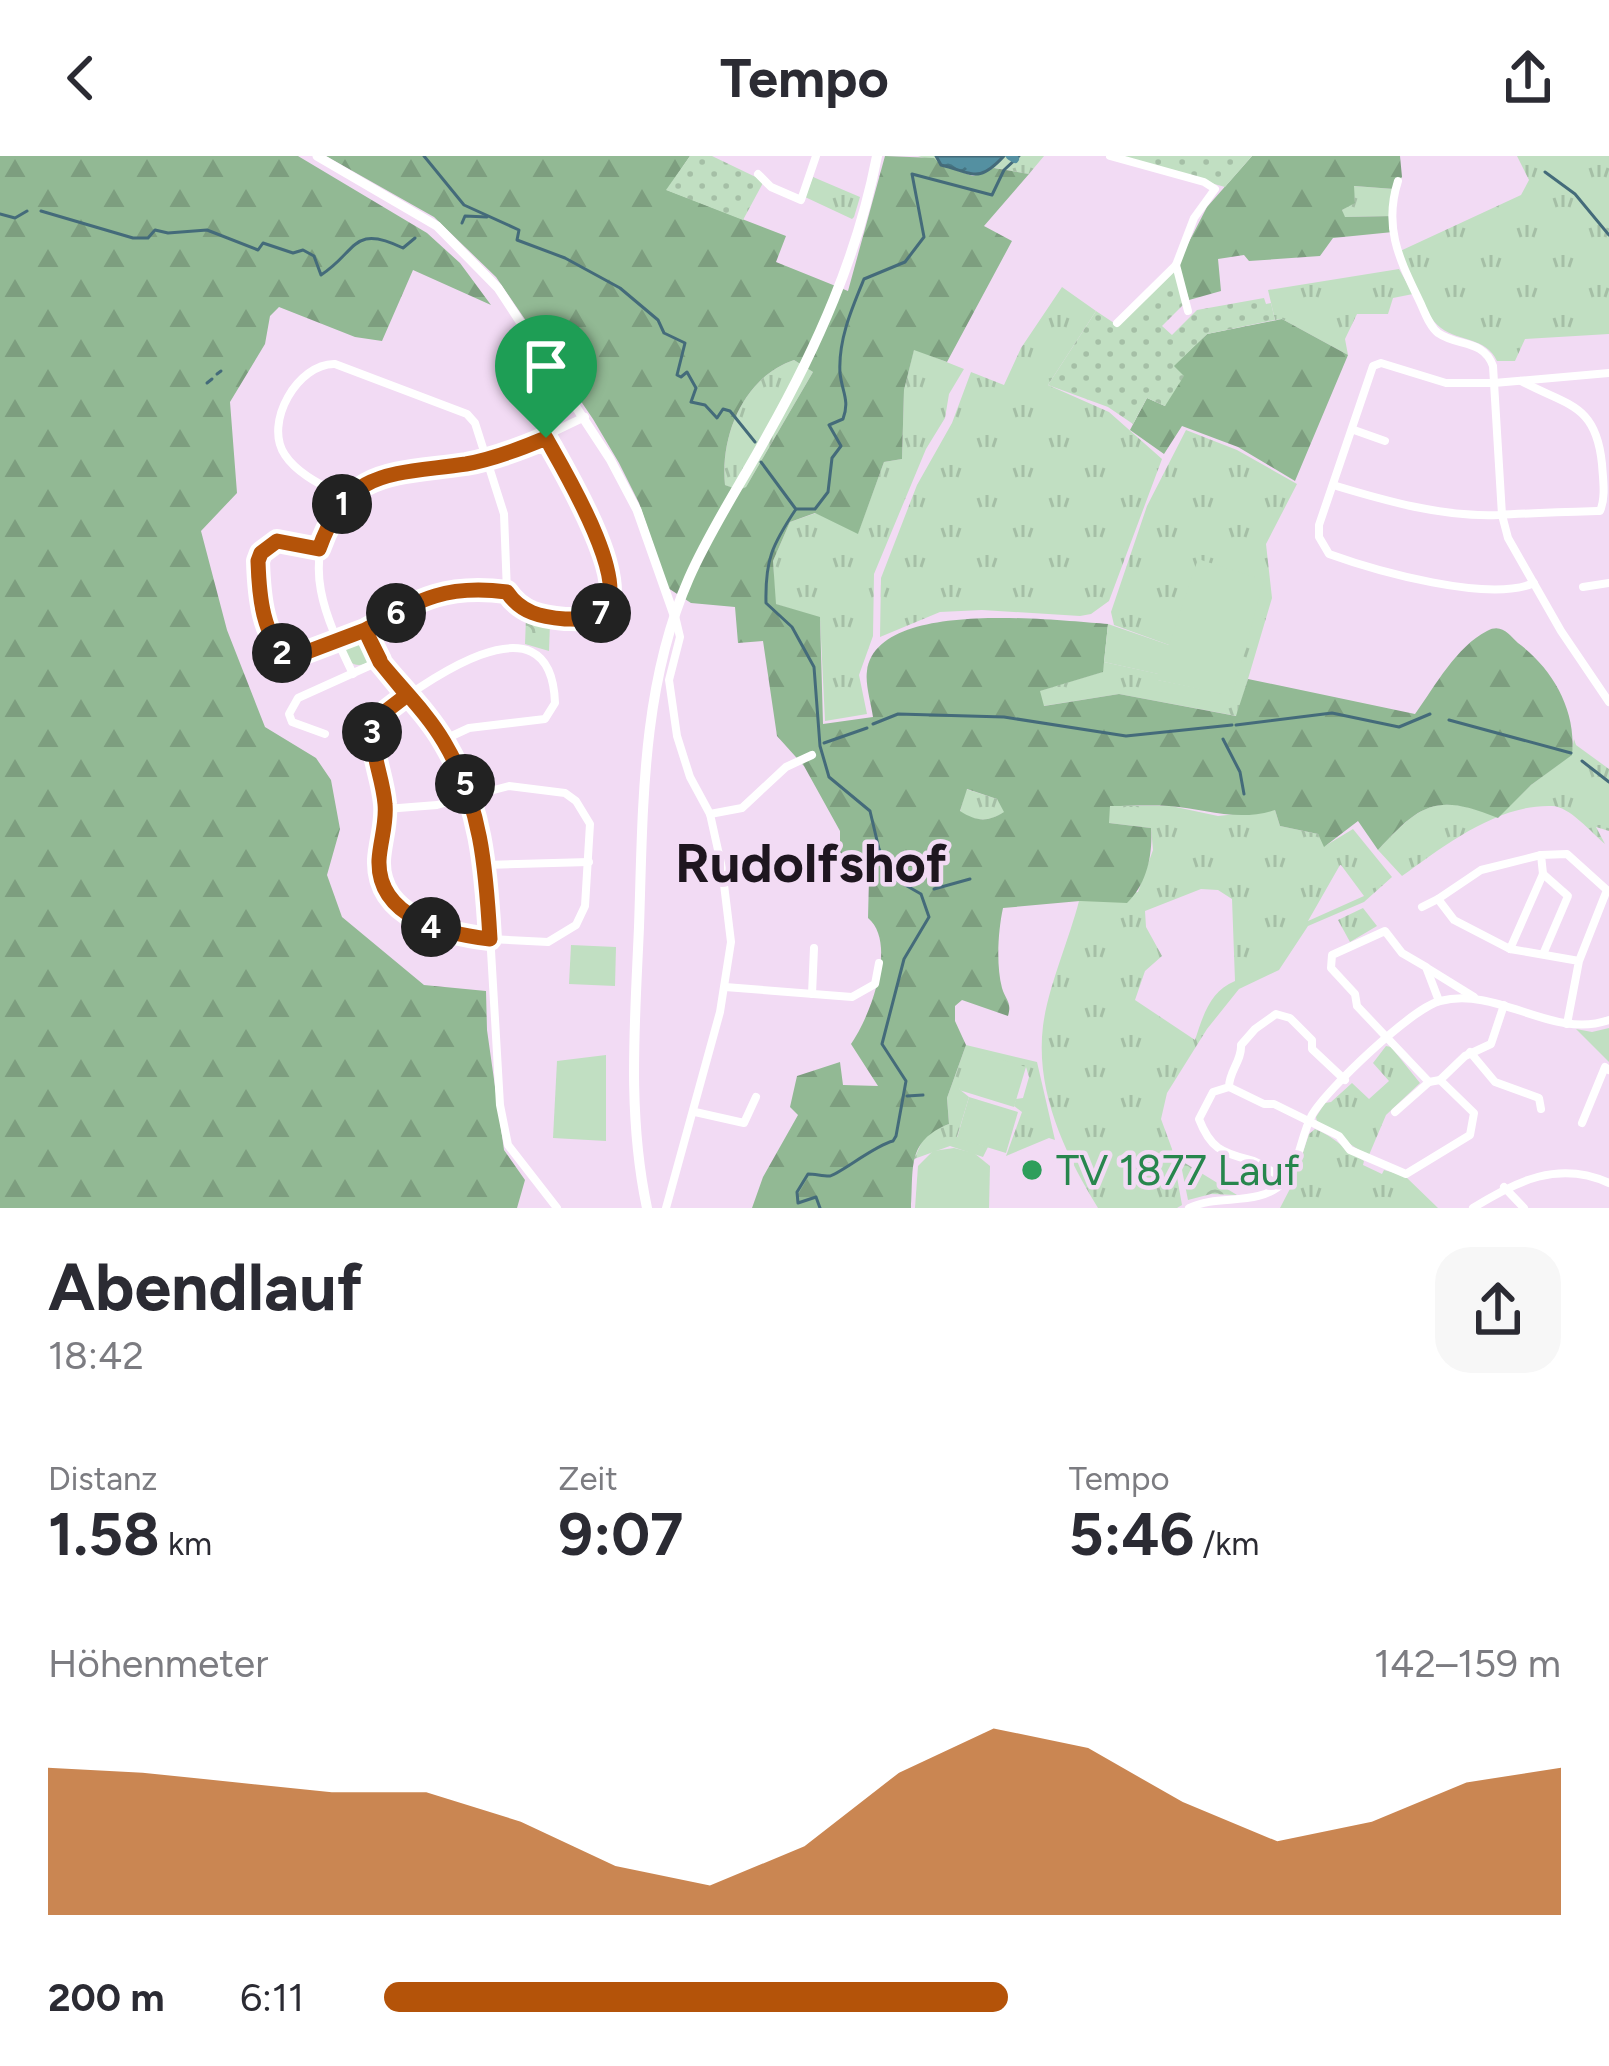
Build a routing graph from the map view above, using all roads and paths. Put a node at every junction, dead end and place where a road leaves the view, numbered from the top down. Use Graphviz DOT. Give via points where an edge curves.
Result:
graph roads {
  1 [pos="317,156"];
  2 [pos="816,156"];
  3 [pos="877,156"];
  4 [pos="1110,156"];
  5 [pos="758,174"];
  6 [pos="1398,181"];
  7 [pos="1176,265"];
  8 [pos="1188,311"];
  9 [pos="1117,323"];
  10 [pos="1609,373"];
  11 [pos="1519,380"];
  12 [pos="1493,383"];
  13 [pos="585,417"];
  14 [pos="1354,430"];
  15 [pos="546,438"];
  16 [pos="1385,441"];
  17 [pos="489,459"];
  18 [pos="1333,485"];
  19 [pos="1606,489"];
  20 [pos="346,498"];
  21 [pos="1502,515"];
  22 [pos="319,549"];
  23 [pos="1534,583"];
  24 [pos="1609,583"];
  25 [pos="1583,586"];
  26 [pos="507,592"];
  27 [pos="674,615"];
  28 [pos="365,630"];
  29 [pos="337,641"];
  30 [pos="380,662"];
  31 [pos="352,674"];
  32 [pos="407,695"];
  33 [pos="1609,702"];
  34 [pos="326,734"];
  35 [pos="443,740"];
  36 [pos="812,754"];
  37 [pos="471,796"];
  38 [pos="386,808"];
  39 [pos="710,814"];
  40 [pos="1541,855"];
  41 [pos="589,862"];
  42 [pos="486,865"];
  43 [pos="1544,874"];
  44 [pos="1456,889"];
  45 [pos="1607,890"];
  46 [pos="1438,899"];
  47 [pos="1422,907"];
  48 [pos="1450,915"];
  49 [pos="1597,918"];
  50 [pos="1609,920"];
  51 [pos="490,939"];
  52 [pos="814,948"];
  53 [pos="1510,949"];
  54 [pos="1544,952"];
  55 [pos="1580,961"];
  56 [pos="879,963"];
  57 [pos="1426,968"];
  58 [pos="725,987"];
  59 [pos="812,994"];
  60 [pos="1474,998"];
  61 [pos="1439,1001"];
  62 [pos="1504,1005"];
  63 [pos="1609,1020"];
  64 [pos="1567,1024"];
  65 [pos="1387,1038"];
  66 [pos="1470,1052"];
  67 [pos="1609,1070"];
  68 [pos="1345,1080"];
  69 [pos="1434,1081"];
  70 [pos="1229,1087"];
  71 [pos="756,1097"];
  72 [pos="1540,1109"];
  73 [pos="695,1112"];
  74 [pos="1395,1112"];
  75 [pos="1308,1122"];
  76 [pos="1582,1124"];
  77 [pos="1286,1181"];
  78 [pos="1609,1183"];
  79 [pos="1504,1187"];
  80 [pos="557,1208"];
  81 [pos="646,1208"];
  82 [pos="666,1208"];
  83 [pos="1189,1208"];
  84 [pos="1473,1208"];
  85 [pos="1524,1208"];
  1 -- 13 [label="street" via="436,226 473,258"];
  2 -- 5 [label="street" via="801,200"];
  3 -- 27 [label="main road" via="854,250 801,375"];
  4 -- 7 [label="street" via="1214,186"];
  6 -- 12 [label="street" via="1395,253 1429,322 1489,355"];
  7 -- 8 [label="street"];
  7 -- 9 [label="street"];
  10 -- 11 [label="street"];
  11 -- 12 [label="street"];
  11 -- 19 [label="street" via="1586,415"];
  12 -- 14 [label="street" via="1446,383 1376,363"];
  12 -- 21 [label="street"];
  13 -- 15 [label="street"];
  13 -- 27 [label="street" via="637,510"];
  14 -- 16 [label="street"];
  14 -- 18 [label="street"];
  15 -- 17 [label="street"];
  15 -- 26 [label="street" via="594,526 608,603 598,616 562,619 522,610"];
  17 -- 20 [label="street" via="380,476"];
  17 -- 20 [label="street" via="466,414 335,364 314,366 280,420 280,448"];
  17 -- 26 [label="street" via="504,514"];
  18 -- 21 [label="street" via="1400,505"];
  18 -- 23 [label="street" via="1319,525 1329,554 1473,590"];
  19 -- 21 [label="street" via="1600,512"];
  20 -- 22 [label="street"];
  21 -- 23 [label="street"];
  22 -- 29 [label="street" via="320,597"];
  22 -- 29 [label="street" via="277,541 261,553 266,620 291,658"];
  23 -- 33 [label="street"];
  24 -- 25 [label="street"];
  26 -- 28 [label="street" via="434,595"];
  27 -- 39 [label="street" via="680,637 669,680 677,736"];
  27 -- 81 [label="main road" via="655,692 644,806 633,1094"];
  28 -- 29 [label="street"];
  28 -- 30 [label="street"];
  29 -- 31 [label="street"];
  30 -- 31 [label="street"];
  30 -- 32 [label="street"];
  31 -- 34 [label="street" via="298,698 289,714"];
  32 -- 35 [label="street"];
  32 -- 35 [label="street" via="440,672 506,648 530,652 548,668 555,703 545,718 470,728"];
  32 -- 38 [label="street" via="372,730"];
  35 -- 37 [label="street"];
  36 -- 39 [label="street" via="785,767 742,808"];
  37 -- 38 [label="street"];
  37 -- 41 [label="street" via="509,786 565,793 590,824"];
  37 -- 42 [label="street"];
  38 -- 51 [label="street" via="379,858 387,891 432,928"];
  39 -- 58 [label="street" via="731,941"];
  40 -- 43 [label="street"];
  40 -- 44 [label="street" via="1481,870"];
  40 -- 45 [label="street" via="1567,854"];
  41 -- 42 [label="street"];
  41 -- 51 [label="street" via="576,925 548,942"];
  42 -- 51 [label="street"];
  43 -- 53 [label="street"];
  43 -- 54 [label="street" via="1568,896"];
  44 -- 46 [label="street"];
  44 -- 48 [label="street"];
  45 -- 49 [label="street"];
  46 -- 47 [label="street"];
  46 -- 48 [label="street"];
  48 -- 53 [label="street"];
  49 -- 50 [label="street"];
  49 -- 55 [label="street"];
  51 -- 80 [label="street" via="508,1145"];
  52 -- 59 [label="street"];
  53 -- 54 [label="street"];
  54 -- 55 [label="street"];
  55 -- 64 [label="street"];
  56 -- 59 [label="street" via="875,984 852,997"];
  57 -- 60 [label="street"];
  57 -- 61 [label="street"];
  57 -- 65 [label="street" via="1385,931 1332,955 1330,968"];
  58 -- 59 [label="street"];
  58 -- 73 [label="street"];
  60 -- 61 [label="street"];
  60 -- 62 [label="street"];
  61 -- 65 [label="street"];
  62 -- 64 [label="street"];
  62 -- 66 [label="street" via="1491,1044"];
  63 -- 64 [label="street"];
  65 -- 68 [label="street"];
  65 -- 69 [label="street"];
  66 -- 69 [label="street"];
  66 -- 72 [label="street" via="1495,1082 1539,1098"];
  67 -- 76 [label="street"];
  68 -- 70 [label="street" via="1290,1018 1276,1014 1241,1045"];
  68 -- 75 [label="street"];
  69 -- 74 [label="street"];
  69 -- 75 [label="street" via="1474,1113 1470,1135 1406,1174"];
  70 -- 75 [label="street"];
  70 -- 77 [label="street" via="1214,1093 1199,1119 1209,1144"];
  71 -- 73 [label="street" via="744,1124"];
  73 -- 82 [label="street"];
  75 -- 77 [label="street"];
  77 -- 83 [label="street" via="1269,1195"];
  78 -- 79 [label="street" via="1567,1172"];
  79 -- 84 [label="street"];
  79 -- 85 [label="street"];
}
